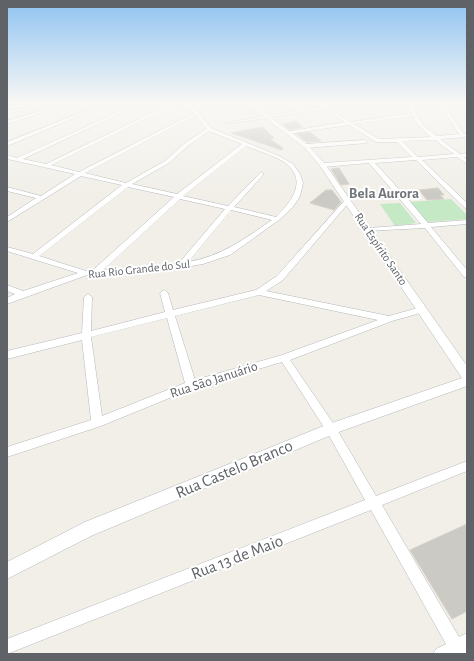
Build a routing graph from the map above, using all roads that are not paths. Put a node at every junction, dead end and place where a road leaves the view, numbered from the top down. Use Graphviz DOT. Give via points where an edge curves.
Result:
graph roads {
  1 [pos="35,133"];
  2 [pos="75,133"];
  3 [pos="115,133"];
  4 [pos="159,133"];
  5 [pos="204,133"];
  6 [pos="218,133"];
  7 [pos="289,133"];
  8 [pos="365,133"];
  9 [pos="430,133"];
  10 [pos="464,135"];
  11 [pos="436,138"];
  12 [pos="398,140"];
  13 [pos="365,142"];
  14 [pos="7,144"];
  15 [pos="246,144"];
  16 [pos="306,146"];
  17 [pos="458,155"];
  18 [pos="467,155"];
  19 [pos="7,157"];
  20 [pos="18,159"];
  21 [pos="416,159"];
  22 [pos="371,162"];
  23 [pos="467,162"];
  24 [pos="323,165"];
  25 [pos="48,166"];
  26 [pos="81,173"];
  27 [pos="261,174"];
  28 [pos="128,184"];
  29 [pos="7,189"];
  30 [pos="180,196"];
  31 [pos="42,198"];
  32 [pos="348,200"];
  33 [pos="230,207"];
  34 [pos="467,208"];
  35 [pos="277,219"];
  36 [pos="7,220"];
  37 [pos="467,222"];
  38 [pos="425,225"];
  39 [pos="369,230"];
  40 [pos="7,249"];
  41 [pos="34,257"];
  42 [pos="180,266"];
  43 [pos="96,272"];
  44 [pos="86,273"];
  45 [pos="467,275"];
  46 [pos="7,288"];
  47 [pos="259,292"];
  48 [pos="164,293"];
  49 [pos="23,294"];
  50 [pos="88,297"];
  51 [pos="7,301"];
  52 [pos="421,310"];
  53 [pos="170,314"];
  54 [pos="389,319"];
  55 [pos="86,336"];
  56 [pos="7,355"];
  57 [pos="284,358"];
  58 [pos="467,375"];
  59 [pos="467,381"];
  60 [pos="191,385"];
  61 [pos="97,423"];
  62 [pos="330,429"];
  63 [pos="7,452"];
  64 [pos="467,466"];
  65 [pos="374,503"];
  66 [pos="7,570"];
  67 [pos="7,647"];
  68 [pos="461,647"];
  69 [pos="441,654"];
  1 -- 14 [label="street"];
  2 -- 20 [label="street"];
  3 -- 25 [label="street"];
  4 -- 26 [label="street"];
  5 -- 28 [label="street" via="161,166"];
  6 -- 15 [label="street, Rua Rio Grande do Sul"];
  7 -- 16 [label="street, Rua Espírito Santo"];
  8 -- 12 [label="street" via="378,141"];
  9 -- 11 [label="street"];
  10 -- 11 [label="street"];
  11 -- 12 [label="street"];
  11 -- 17 [label="street"];
  12 -- 21 [label="street"];
  13 -- 16 [label="street"];
  15 -- 30 [label="street"];
  15 -- 35 [label="street, Rua Rio Grande do Sul" via="278,157 297,174 300,183 297,196 291,206"];
  16 -- 24 [label="street, Rua Espírito Santo"];
  17 -- 18 [label="street"];
  17 -- 21 [label="street"];
  17 -- 23 [label="street"];
  19 -- 20 [label="street"];
  20 -- 25 [label="street"];
  21 -- 22 [label="street"];
  21 -- 34 [label="street"];
  22 -- 24 [label="street"];
  22 -- 38 [label="street"];
  24 -- 32 [label="street, Rua Espírito Santo"];
  25 -- 26 [label="street"];
  26 -- 28 [label="street"];
  26 -- 31 [label="street"];
  27 -- 33 [label="street"];
  28 -- 30 [label="street"];
  28 -- 41 [label="street"];
  29 -- 31 [label="street"];
  30 -- 33 [label="street"];
  30 -- 43 [label="street"];
  31 -- 36 [label="street"];
  32 -- 39 [label="street, Rua Espírito Santo"];
  32 -- 47 [label="street" via="280,278"];
  33 -- 35 [label="street"];
  33 -- 42 [label="street"];
  35 -- 42 [label="street, Rua Rio Grande do Sul" via="227,253"];
  37 -- 38 [label="street"];
  38 -- 39 [label="street"];
  38 -- 45 [label="street"];
  39 -- 52 [label="street, Rua Espírito Santo"];
  40 -- 41 [label="street"];
  41 -- 44 [label="street"];
  42 -- 43 [label="street, Rua Rio Grande do Sul"];
  43 -- 44 [label="street, Rua Rio Grande do Sul"];
  44 -- 49 [label="street, Rua Rio Grande do Sul"];
  46 -- 49 [label="street"];
  47 -- 53 [label="street"];
  47 -- 54 [label="street"];
  48 -- 53 [label="street"];
  49 -- 51 [label="street, Rua Rio Grande do Sul"];
  50 -- 55 [label="street"];
  52 -- 54 [label="street, Rua São Januário"];
  52 -- 58 [label="street, Rua Espírito Santo"];
  53 -- 55 [label="street"];
  53 -- 60 [label="street"];
  54 -- 57 [label="street, Rua São Januário"];
  55 -- 56 [label="street"];
  55 -- 61 [label="street"];
  57 -- 60 [label="street, Rua São Januário"];
  57 -- 62 [label="street"];
  59 -- 62 [label="street, Rua Castelo Branco"];
  60 -- 61 [label="street, Rua São Januário"];
  61 -- 63 [label="street, Rua São Januário"];
  62 -- 65 [label="street"];
  62 -- 66 [label="street, Rua Castelo Branco" via="85,530"];
  64 -- 65 [label="street, Rua 13 de Maio"];
  65 -- 67 [label="street, Rua 13 de Maio"];
  65 -- 68 [label="street"];
  68 -- 69 [label="street"];
}
